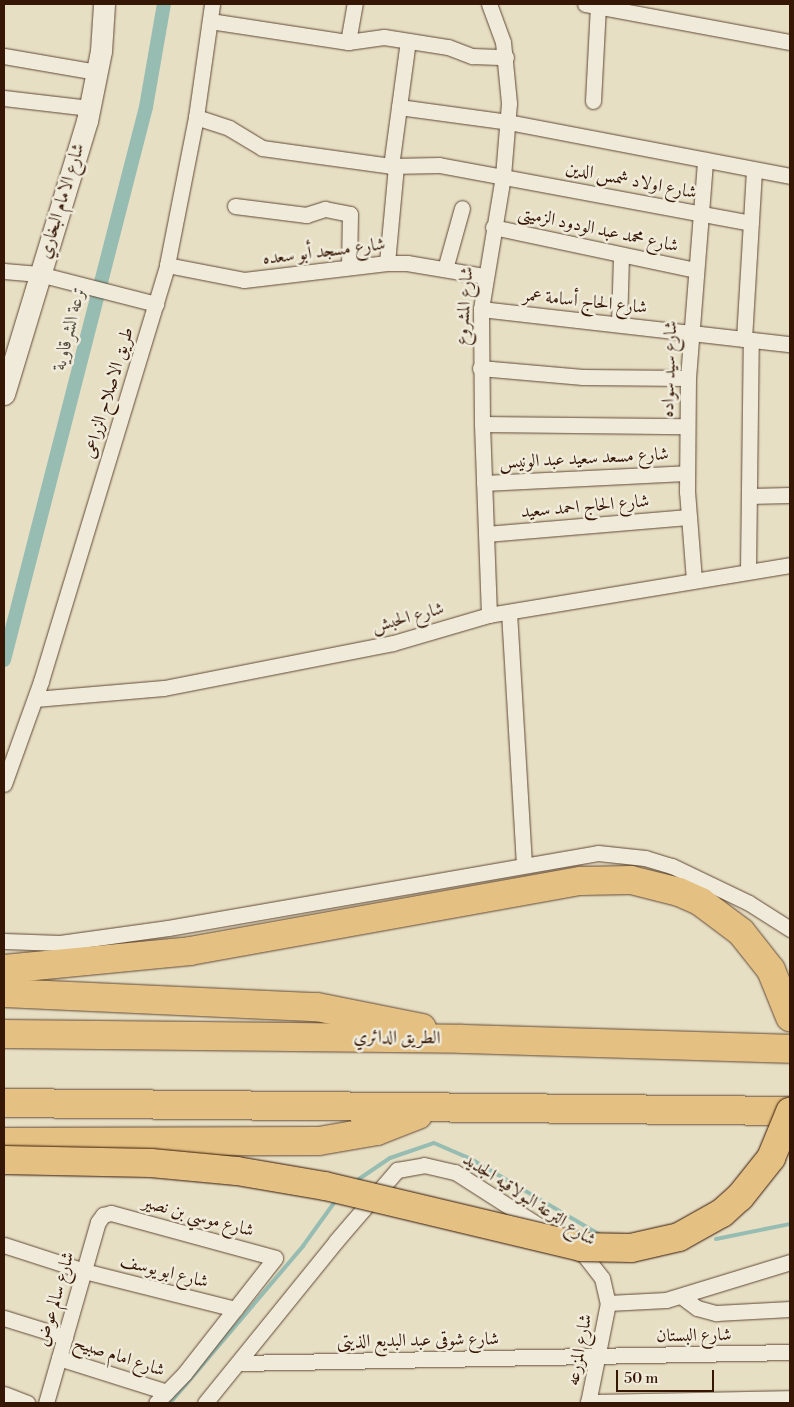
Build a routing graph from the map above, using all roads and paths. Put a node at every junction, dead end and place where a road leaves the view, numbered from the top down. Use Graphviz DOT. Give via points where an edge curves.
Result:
graph roads {
  1 [pos="104,4"];
  2 [pos="212,4"];
  3 [pos="356,4"];
  4 [pos="490,4"];
  5 [pos="593,4"];
  6 [pos="210,21"];
  7 [pos="408,41"];
  8 [pos="348,42"];
  9 [pos="790,42"];
  10 [pos="4,56"];
  11 [pos="506,58"];
  12 [pos="97,72"];
  13 [pos="4,98"];
  14 [pos="593,101"];
  15 [pos="398,107"];
  16 [pos="89,108"];
  17 [pos="196,117"];
  18 [pos="508,122"];
  19 [pos="704,160"];
  20 [pos="393,166"];
  21 [pos="754,170"];
  22 [pos="503,176"];
  23 [pos="790,176"];
  24 [pos="235,206"];
  25 [pos="462,208"];
  26 [pos="700,213"];
  27 [pos="752,223"];
  28 [pos="493,227"];
  29 [pos="621,255"];
  30 [pos="387,263"];
  31 [pos="167,265"];
  32 [pos="349,266"];
  33 [pos="445,269"];
  34 [pos="695,270"];
  35 [pos="4,271"];
  36 [pos="48,276"];
  37 [pos="485,276"];
  38 [pos="156,304"];
  39 [pos="481,309"];
  40 [pos="619,324"];
  41 [pos="689,332"];
  42 [pos="748,339"];
  43 [pos="790,344"];
  44 [pos="480,368"];
  45 [pos="688,378"];
  46 [pos="4,394"];
  47 [pos="482,424"];
  48 [pos="687,426"];
  49 [pos="686,473"];
  50 [pos="484,483"];
  51 [pos="790,495"];
  52 [pos="749,496"];
  53 [pos="688,517"];
  54 [pos="486,534"];
  55 [pos="790,565"];
  56 [pos="748,571"];
  57 [pos="694,580"];
  58 [pos="509,612"];
  59 [pos="489,615"];
  60 [pos="35,699"];
  61 [pos="4,784"];
  62 [pos="524,864"];
  63 [pos="790,929"];
  64 [pos="4,941"];
  65 [pos="4,969"];
  66 [pos="4,994"];
  67 [pos="790,1017"];
  68 [pos="4,1034"];
  69 [pos="462,1039"];
  70 [pos="790,1049"];
  71 [pos="4,1103"];
  72 [pos="431,1110"];
  73 [pos="790,1111"];
  74 [pos="4,1142"];
  75 [pos="4,1160"];
  76 [pos="111,1213"];
  77 [pos="4,1245"];
  78 [pos="790,1262"];
  79 [pos="84,1271"];
  80 [pos="681,1296"];
  81 [pos="608,1303"];
  82 [pos="235,1309"];
  83 [pos="790,1310"];
  84 [pos="4,1318"];
  85 [pos="65,1337"];
  86 [pos="790,1352"];
  87 [pos="598,1357"];
  88 [pos="59,1358"];
  89 [pos="239,1363"];
  90 [pos="167,1392"];
  91 [pos="4,1394"];
  92 [pos="790,1398"];
  93 [pos="588,1402"];
  94 [pos="27,1403"];
  95 [pos="46,1403"];
  96 [pos="156,1403"];
  97 [pos="205,1403"];
  1 -- 12 [label="street, شارع الامام البخاري"];
  2 -- 6 [label="street, طريق الاصلاح الزراعى"];
  3 -- 8 [label="street"];
  4 -- 11 [label="street, شارع المشروع" via="500,26"];
  5 -- 9 [label="street"];
  5 -- 14 [label="street"];
  6 -- 8 [label="street"];
  6 -- 17 [label="street, طريق الاصلاح الزراعى"];
  7 -- 8 [label="street" via="384,38"];
  7 -- 11 [label="street" via="448,47 472,56"];
  7 -- 15 [label="street"];
  10 -- 12 [label="street"];
  11 -- 18 [label="street, شارع المشروع"];
  12 -- 16 [label="street, شارع الامام البخاري"];
  13 -- 16 [label="street"];
  15 -- 18 [label="street"];
  15 -- 20 [label="street"];
  16 -- 36 [label="street, شارع الامام البخاري"];
  17 -- 20 [label="street, شارع اولاد شمس الدين" via="229,128 262,148"];
  17 -- 31 [label="street, طريق الاصلاح الزراعى"];
  18 -- 19 [label="street"];
  18 -- 22 [label="street, شارع المشروع"];
  19 -- 21 [label="street"];
  19 -- 26 [label="street, شارع سيد سواده"];
  20 -- 22 [label="street, شارع اولاد شمس الدين" via="439,165"];
  20 -- 30 [label="street"];
  21 -- 23 [label="street"];
  21 -- 27 [label="street"];
  22 -- 26 [label="street, شارع اولاد شمس الدين"];
  22 -- 28 [label="street, شارع المشروع"];
  24 -- 32 [label="street" via="306,215 325,210 350,214"];
  25 -- 33 [label="street"];
  26 -- 27 [label="street, شارع اولاد شمس الدين"];
  26 -- 34 [label="street, شارع سيد سواده"];
  27 -- 42 [label="street"];
  28 -- 29 [label="street, شارع محمد عبد الودود الزميتى"];
  28 -- 37 [label="street, شارع المشروع"];
  29 -- 34 [label="street, شارع محمد عبد الودود الزميتى"];
  29 -- 40 [label="street"];
  30 -- 32 [label="street, شارع مسجد أبو سعده"];
  30 -- 33 [label="street, شارع مسجد أبو سعده"];
  31 -- 32 [label="street, شارع مسجد أبو سعده" via="244,280"];
  31 -- 38 [label="street, طريق الاصلاح الزراعى"];
  33 -- 37 [label="street, شارع مسجد أبو سعده"];
  34 -- 41 [label="street, شارع سيد سواده"];
  35 -- 36 [label="street"];
  36 -- 38 [label="street"];
  36 -- 46 [label="street, شارع الامام البخاري"];
  37 -- 39 [label="street, شارع المشروع"];
  38 -- 60 [label="street, طريق الاصلاح الزراعى"];
  39 -- 40 [label="street, شارع الحاج أسامة عمر"];
  39 -- 44 [label="street, شارع المشروع"];
  40 -- 41 [label="street, شارع الحاج أسامة عمر"];
  41 -- 42 [label="street, شارع الحاج أسامة عمر"];
  41 -- 45 [label="street, شارع سيد سواده"];
  42 -- 43 [label="street, شارع الحاج أسامة عمر"];
  42 -- 52 [label="street"];
  44 -- 45 [label="street" via="583,377"];
  44 -- 47 [label="street, شارع المشروع"];
  45 -- 48 [label="street, شارع سيد سواده"];
  47 -- 48 [label="street"];
  47 -- 50 [label="street, شارع المشروع"];
  48 -- 49 [label="street, شارع سيد سواده"];
  49 -- 50 [label="street, شارع مسعد سعيد عبد الونيس"];
  49 -- 53 [label="street, شارع سيد سواده"];
  50 -- 54 [label="street, شارع المشروع"];
  51 -- 52 [label="street"];
  52 -- 56 [label="street"];
  53 -- 54 [label="street, شارع الحاج احمد سعيد"];
  53 -- 57 [label="street, شارع سيد سواده"];
  54 -- 59 [label="street, شارع المشروع"];
  55 -- 56 [label="street, شارع الحبش"];
  56 -- 57 [label="street, شارع الحبش"];
  57 -- 58 [label="street, شارع الحبش"];
  58 -- 59 [label="street, شارع الحبش"];
  58 -- 62 [label="street"];
  59 -- 60 [label="street, شارع الحبش" via="393,643 164,688"];
  60 -- 61 [label="street, طريق الاصلاح الزراعى"];
  62 -- 63 [label="street" via="598,852 645,858 700,879"];
  62 -- 64 [label="street" via="168,928 53,943"];
  65 -- 67 [label="highway" via="190,951 582,881 631,880 679,892 701,902 734,926 771,970"];
  66 -- 69 [label="highway" via="317,1007 386,1019"];
  68 -- 69 [label="highway, الطريق الدائري"];
  69 -- 70 [label="highway, الطريق الدائري"];
  71 -- 72 [label="highway"];
  72 -- 73 [label="highway"];
  72 -- 74 [label="highway" via="377,1130 320,1141"];
  73 -- 75 [label="highway, bridge" via="771,1158 740,1197 722,1213 686,1233 631,1248 581,1247 334,1188 237,1171 151,1163"];
  76 -- 79 [label="street, شارع سالم عوض" via="103,1215 98,1222"];
  76 -- 82 [label="street, شارع موسي بن نصير" via="275,1258"];
  77 -- 79 [label="street, شارع ابو يوسف"];
  78 -- 80 [label="street"];
  79 -- 82 [label="street, شارع ابو يوسف"];
  79 -- 85 [label="street, شارع سالم عوض"];
  80 -- 81 [label="street" via="641,1304"];
  80 -- 83 [label="street" via="696,1308 716,1313"];
  81 -- 87 [label="street, شارع المزرعه"];
  81 -- 89 [label="street, شارع الترعة البولاقيه الجديد" via="602,1278 584,1255 455,1172 435,1166 405,1166 388,1177"];
  82 -- 90 [label="street"];
  84 -- 85 [label="street"];
  85 -- 88 [label="street, شارع سالم عوض"];
  86 -- 87 [label="street, شارع البستان"];
  87 -- 89 [label="street, شارع شوقى عبد البديع الذيتى"];
  87 -- 93 [label="street, شارع المزرعه"];
  88 -- 90 [label="street, شارع امام صبيح"];
  88 -- 95 [label="street, شارع سالم عوض"];
  89 -- 97 [label="street, شارع الترعة البولاقيه الجديد"];
  90 -- 96 [label="street"];
  91 -- 94 [label="street"];
  92 -- 93 [label="street"];
}
